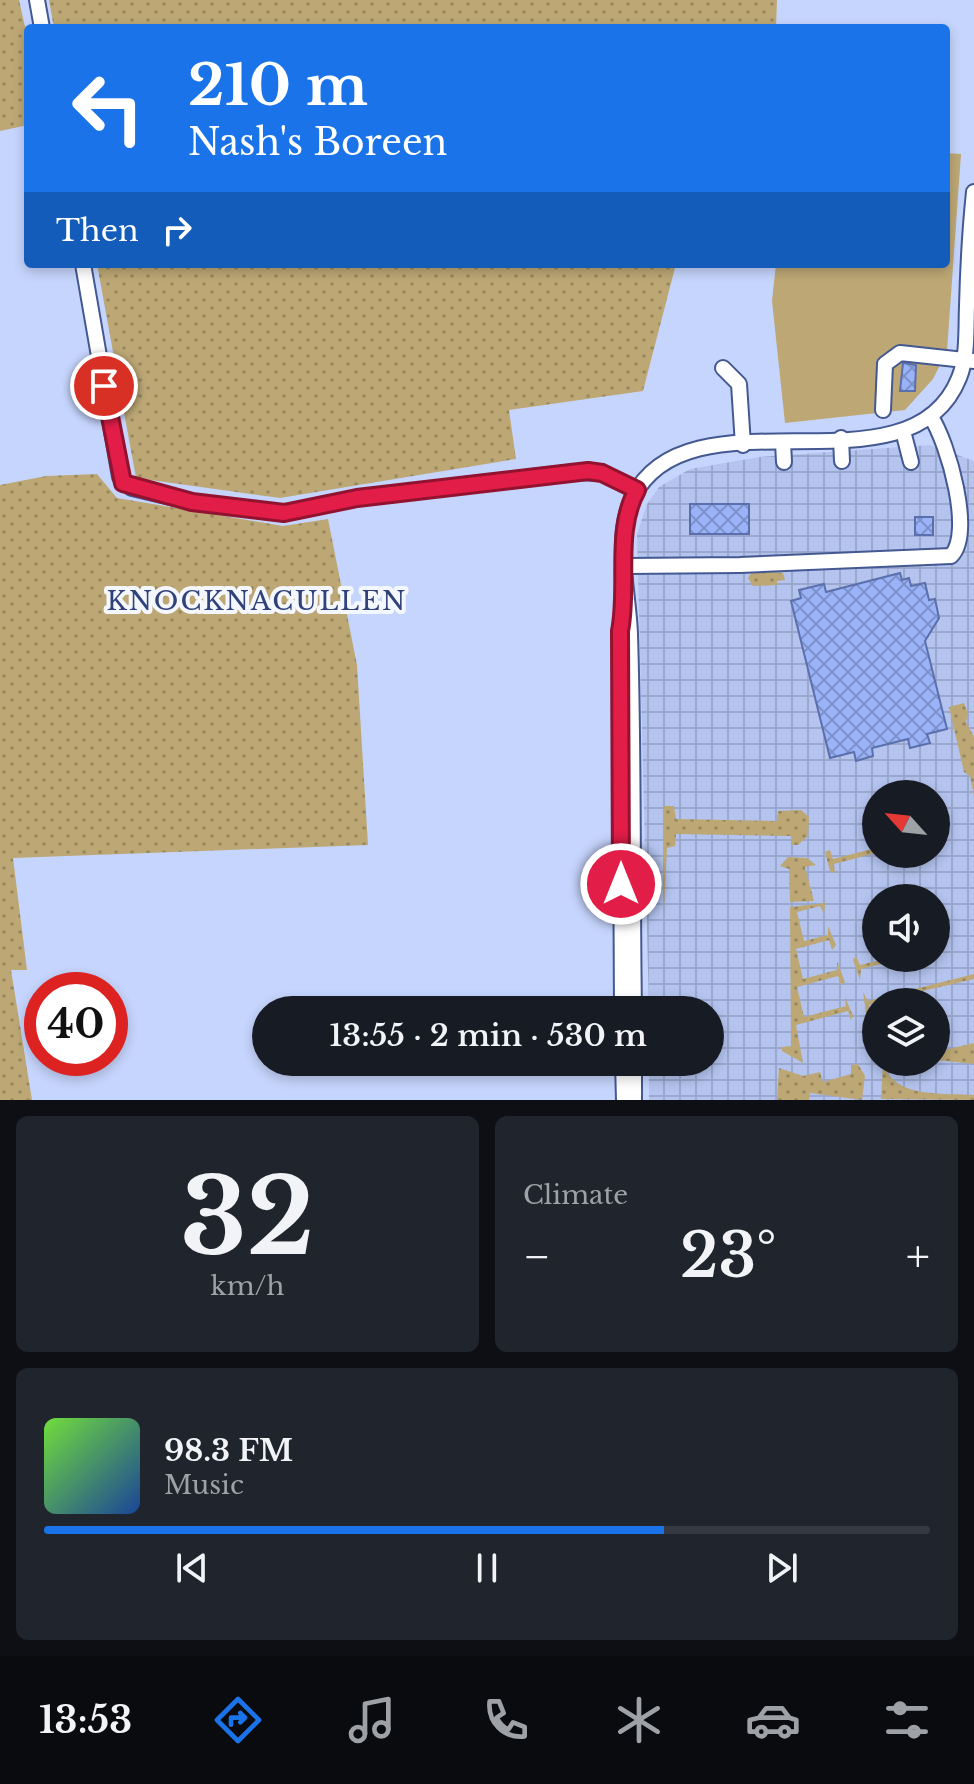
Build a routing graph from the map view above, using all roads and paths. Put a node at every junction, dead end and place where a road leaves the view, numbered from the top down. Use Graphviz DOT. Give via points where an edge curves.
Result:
graph roads {
  1 [pos="37,0"];
  2 [pos="41,24"];
  3 [pos="974,192"];
  4 [pos="84,268"];
  5 [pos="969,360"];
  6 [pos="723,368"];
  7 [pos="883,410"];
  8 [pos="931,417"];
  9 [pos="903,431"];
  10 [pos="841,438"];
  11 [pos="783,442"];
  12 [pos="743,445"];
  13 [pos="842,461"];
  14 [pos="784,462"];
  15 [pos="911,462"];
  16 [pos="637,490"];
  17 [pos="626,566"];
  18 [pos="626,602"];
  19 [pos="622,996"];
  20 [pos="634,996"];
  21 [pos="623,1076"];
  22 [pos="634,1076"];
  23 [pos="624,1100"];
  24 [pos="634,1100"];
  1 -- 2 [label="street"];
  3 -- 5 [label="street"];
  4 -- 16 [label="street" via="120,477 132,488 192,502 284,513 357,498 575,472 602,473"];
  5 -- 7 [label="street" via="900,353 885,364"];
  5 -- 8 [label="street"];
  6 -- 12 [label="street" via="739,384"];
  8 -- 9 [label="street"];
  8 -- 17 [label="street" via="958,488 958,550 943,558"];
  9 -- 10 [label="street"];
  9 -- 15 [label="street"];
  10 -- 11 [label="street"];
  10 -- 13 [label="street"];
  11 -- 12 [label="street"];
  11 -- 14 [label="street"];
  12 -- 16 [label="street" via="672,458"];
  16 -- 17 [label="street" via="627,514"];
  17 -- 18 [label="street"];
  18 -- 19 [label="street" via="620,631"];
  18 -- 20 [label="street"];
  21 -- 23 [label="street"];
  22 -- 24 [label="street"];
}
